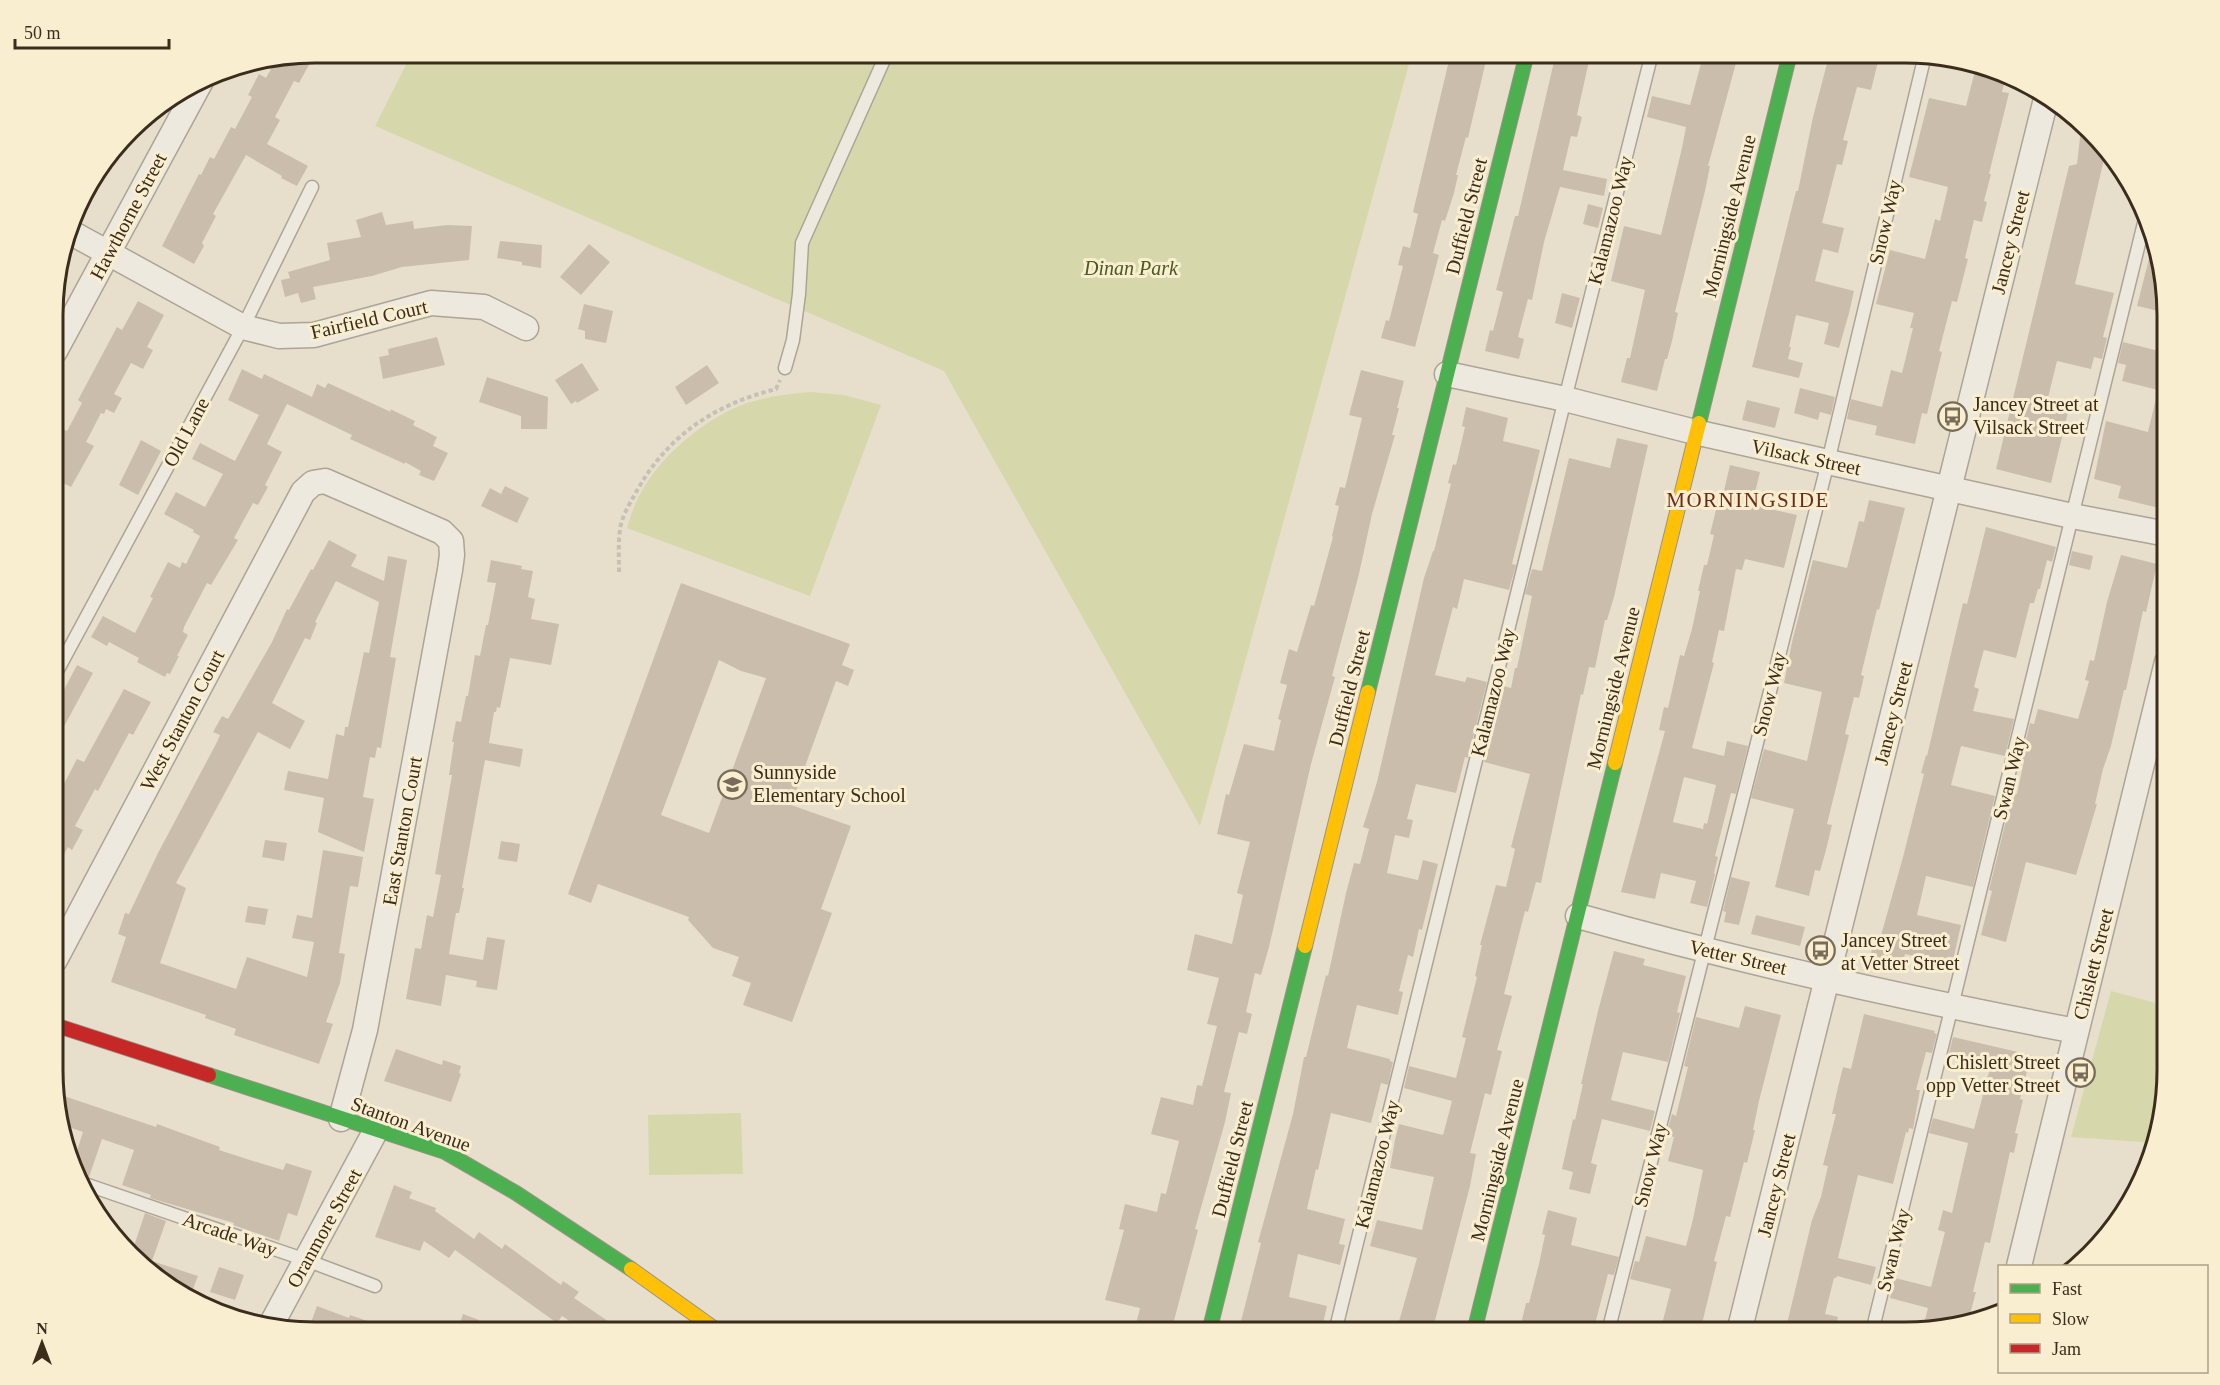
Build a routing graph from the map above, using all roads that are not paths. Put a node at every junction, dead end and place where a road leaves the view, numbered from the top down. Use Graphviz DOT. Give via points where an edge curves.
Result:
graph roads {
  1 [pos="882,63"];
  2 [pos="1524,63"];
  3 [pos="1649,63"];
  4 [pos="1787,63"];
  5 [pos="1923,64"];
  6 [pos="194,94"];
  7 [pos="2045,105"];
  8 [pos="312,187"];
  9 [pos="2142,230"];
  10 [pos="76,235"];
  11 [pos="108,252"];
  12 [pos="243,327"];
  13 [pos="526,328"];
  14 [pos="63,336"];
  15 [pos="784,368"];
  16 [pos="1447,374"];
  17 [pos="1565,399"];
  18 [pos="1695,432"];
  19 [pos="1828,462"];
  20 [pos="1948,488"];
  21 [pos="2072,516"];
  22 [pos="2157,532"];
  23 [pos="451,541"];
  24 [pos="63,660"];
  25 [pos="2157,703"];
  26 [pos="1578,916"];
  27 [pos="63,945"];
  28 [pos="1704,951"];
  29 [pos="1828,977"];
  30 [pos="1953,1007"];
  31 [pos="63,1028"];
  32 [pos="2076,1031"];
  33 [pos="341,1119"];
  34 [pos="376,1130"];
  35 [pos="91,1186"];
  36 [pos="306,1260"];
  37 [pos="2019,1265"];
  38 [pos="375,1286"];
  39 [pos="274,1319"];
  40 [pos="705,1322"];
  41 [pos="1211,1322"];
  42 [pos="1337,1322"];
  43 [pos="1476,1322"];
  44 [pos="1611,1322"];
  45 [pos="1742,1322"];
  46 [pos="1874,1322"];
  1 -- 15 [label="lane" via="802,243 793,340"];
  2 -- 16 [label="street, Duffield Street"];
  3 -- 17 [label="lane, Kalamazoo Way"];
  4 -- 18 [label="street, Morningside Avenue"];
  5 -- 19 [label="lane, Snow Way"];
  6 -- 11 [label="street, Hawthorne Street"];
  7 -- 20 [label="street, Jancey Street"];
  8 -- 12 [label="lane, Old Lane"];
  9 -- 21 [label="lane, Swan Way"];
  10 -- 11 [label="street, Fairfield Court"];
  11 -- 12 [label="street, Fairfield Court"];
  11 -- 14 [label="street, Hawthorne Street"];
  12 -- 13 [label="street, Fairfield Court" via="279,336 314,335 431,303 484,307"];
  12 -- 24 [label="lane, Old Lane"];
  16 -- 17 [label="street, Vilsack Street"];
  16 -- 41 [label="street, Duffield Street"];
  17 -- 18 [label="street, Vilsack Street"];
  17 -- 42 [label="lane, Kalamazoo Way"];
  18 -- 19 [label="street, Vilsack Street"];
  18 -- 26 [label="street, Morningside Avenue"];
  19 -- 20 [label="street, Vilsack Street"];
  19 -- 28 [label="lane, Snow Way"];
  20 -- 21 [label="street, Vilsack Street"];
  20 -- 29 [label="street, Jancey Street"];
  21 -- 22 [label="street, Vilsack Street"];
  21 -- 30 [label="lane, Swan Way"];
  23 -- 27 [label="street, West Stanton Court" via="430,526 325,481 313,483 303,492"];
  23 -- 33 [label="street, East Stanton Court" via="450,570 367,1018"];
  25 -- 32 [label="street, Chislett Street"];
  26 -- 28 [label="street, Vetter Street"];
  26 -- 43 [label="street, Morningside Avenue"];
  28 -- 29 [label="street, Vetter Street"];
  28 -- 44 [label="lane, Snow Way"];
  29 -- 30 [label="street, Vetter Street"];
  29 -- 45 [label="street, Jancey Street"];
  30 -- 32 [label="street, Vetter Street"];
  30 -- 46 [label="lane, Swan Way"];
  31 -- 33 [label="street, Stanton Avenue"];
  32 -- 37 [label="street, Chislett Street"];
  33 -- 34 [label="street, Stanton Avenue"];
  34 -- 36 [label="street, Oranmore Street"];
  34 -- 40 [label="street, Stanton Avenue" via="444,1152 485,1173 574,1228"];
  35 -- 36 [label="lane, Arcade Way"];
  36 -- 38 [label="lane, Arcade Way"];
  36 -- 39 [label="street, Oranmore Street"];
}
